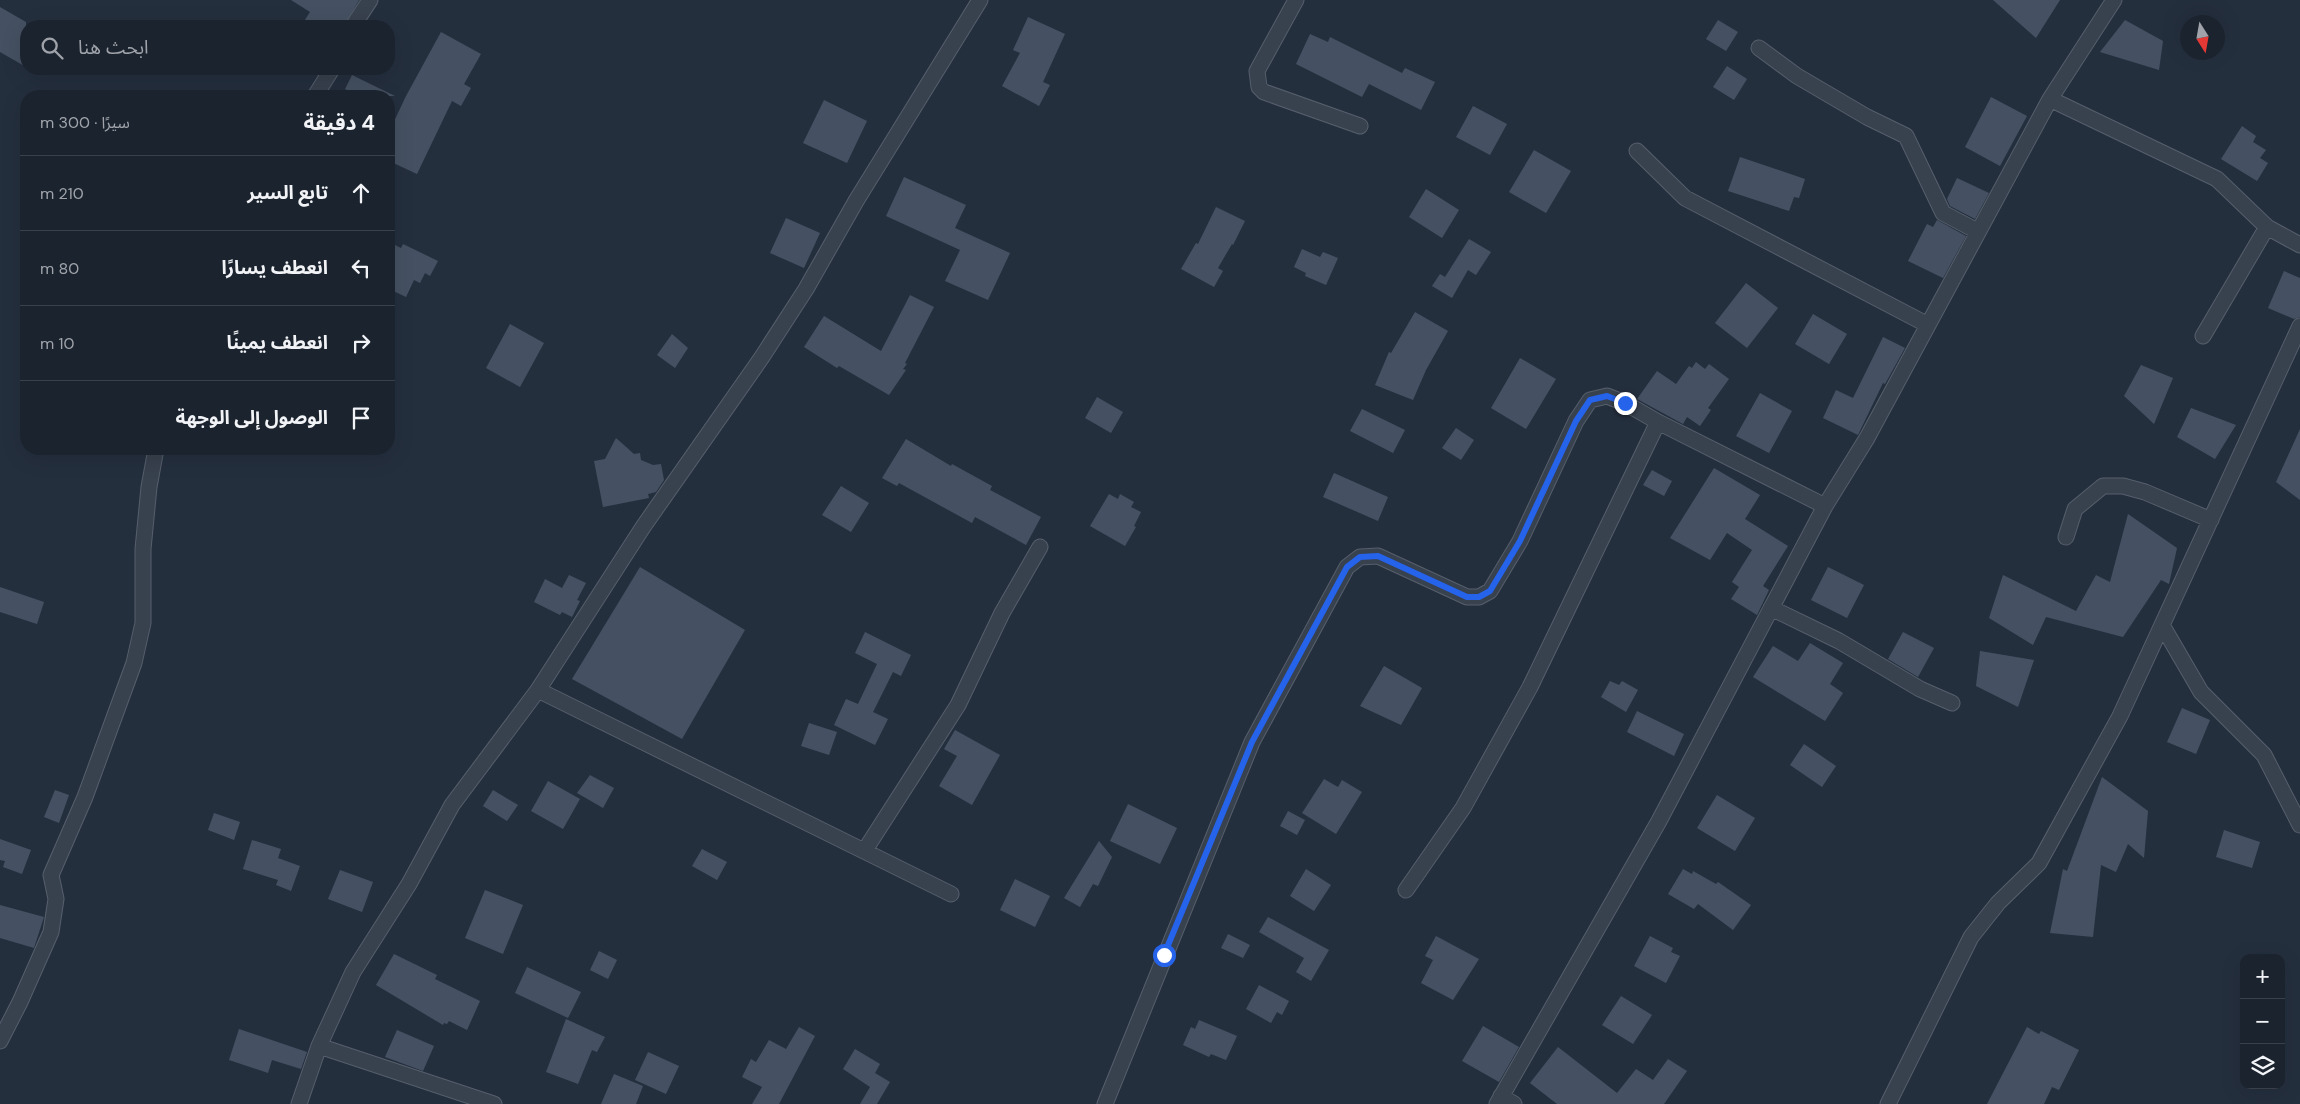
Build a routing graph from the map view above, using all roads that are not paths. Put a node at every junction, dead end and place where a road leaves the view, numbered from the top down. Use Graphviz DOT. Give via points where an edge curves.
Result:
graph roads {
  1 [pos="370,0"];
  2 [pos="980,0"];
  3 [pos="1296,0"];
  4 [pos="2114,0"];
  5 [pos="357,20"];
  6 [pos="1759,48"];
  7 [pos="328,75"];
  8 [pos="319,90"];
  9 [pos="2050,99"];
  10 [pos="1360,126"];
  11 [pos="1637,151"];
  12 [pos="2267,227"];
  13 [pos="1977,231"];
  14 [pos="2300,245"];
  15 [pos="1928,324"];
  16 [pos="2300,326"];
  17 [pos="2203,336"];
  18 [pos="1658,422"];
  19 [pos="155,455"];
  20 [pos="1825,506"];
  21 [pos="2211,520"];
  22 [pos="2066,537"];
  23 [pos="1040,547"];
  24 [pos="1771,608"];
  25 [pos="2162,625"];
  26 [pos="538,690"];
  27 [pos="1952,703"];
  28 [pos="2300,825"];
  29 [pos="865,850"];
  30 [pos="1406,890"];
  31 [pos="951,894"];
  32 [pos="0,1041"];
  33 [pos="320,1046"];
  34 [pos="1499,1100"];
  35 [pos="299,1104"];
  36 [pos="494,1104"];
  37 [pos="1105,1104"];
  38 [pos="1514,1104"];
  39 [pos="1888,1104"];
  1 -- 5 [label="street"];
  2 -- 26 [label="street" via="856,201 806,289"];
  3 -- 10 [label="street" via="1258,70 1260,87 1264,92"];
  4 -- 9 [label="street"];
  6 -- 13 [label="street" via="1797,76 1866,118 1906,136 1943,213"];
  7 -- 8 [label="street"];
  9 -- 12 [label="street" via="2217,179"];
  9 -- 13 [label="street"];
  11 -- 15 [label="street" via="1685,198"];
  12 -- 14 [label="street"];
  12 -- 17 [label="street"];
  13 -- 15 [label="street"];
  15 -- 20 [label="street"];
  16 -- 21 [label="street"];
  18 -- 20 [label="street"];
  18 -- 30 [label="street" via="1530,687 1463,808"];
  18 -- 37 [label="street" via="1607,396 1590,400 1576,421 1520,541 1490,591 1479,597 1467,597 1378,556 1360,557 1347,567 1252,742"];
  19 -- 32 [label="street" via="143,549 143,623 134,663 85,797 51,875 56,899 51,932"];
  20 -- 24 [label="street"];
  21 -- 22 [label="street" via="2145,492 2123,486 2103,486 2075,509"];
  21 -- 25 [label="street"];
  23 -- 29 [label="street" via="1002,614 958,705"];
  24 -- 27 [label="street" via="1839,640 1920,689"];
  24 -- 34 [label="street" via="1659,821"];
  25 -- 28 [label="street" via="2201,692 2264,755"];
  25 -- 39 [label="street" via="2120,716 2050,847 1971,937"];
  26 -- 29 [label="street"];
  26 -- 33 [label="street" via="452,805 409,884 353,972"];
  29 -- 31 [label="street"];
  33 -- 35 [label="street"];
  33 -- 36 [label="street"];
  34 -- 38 [label="street"];
}
